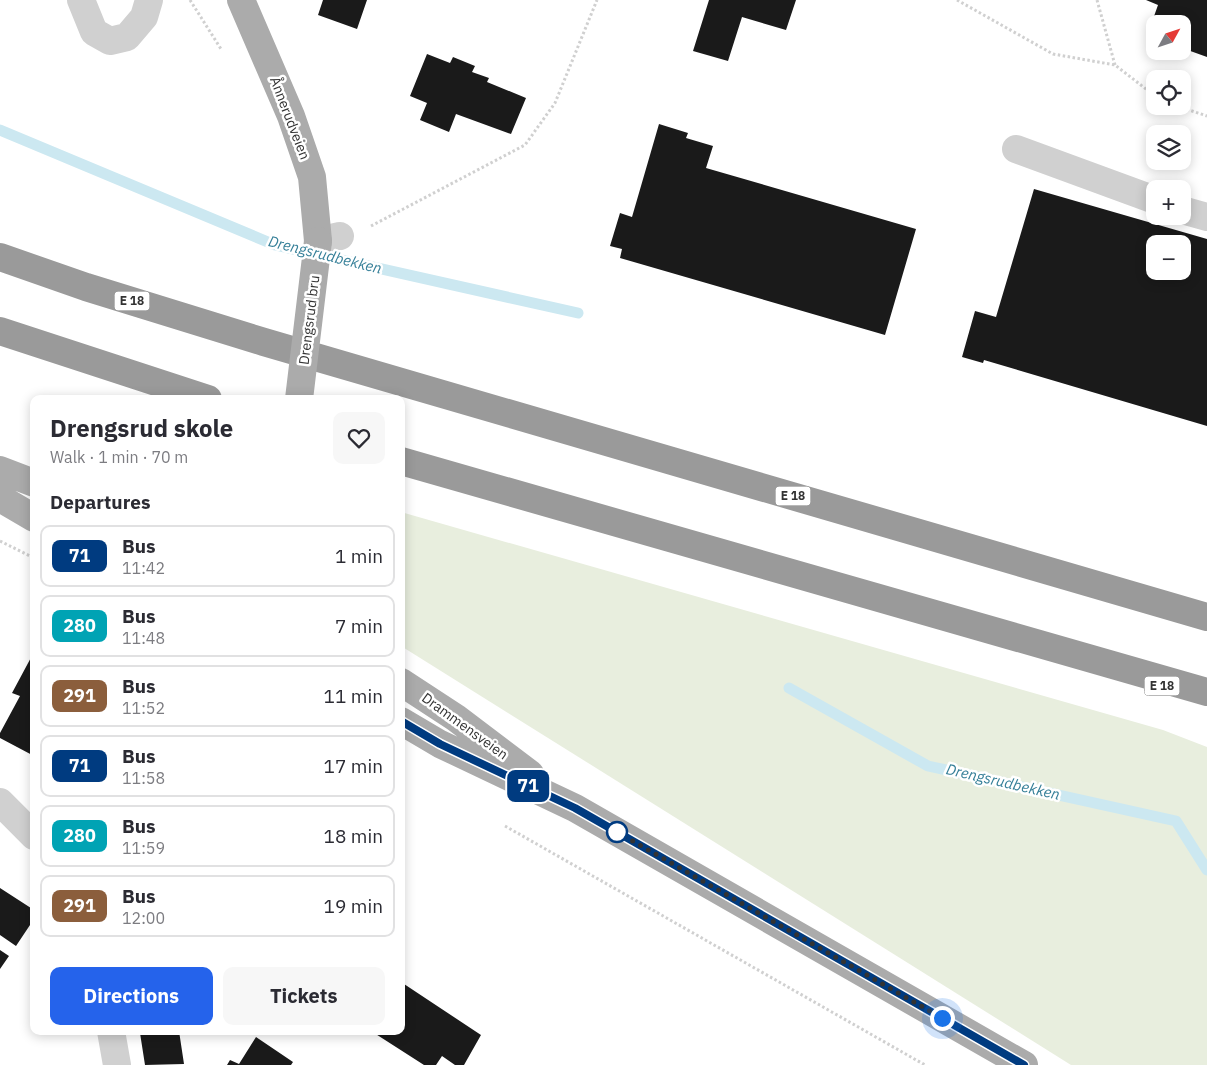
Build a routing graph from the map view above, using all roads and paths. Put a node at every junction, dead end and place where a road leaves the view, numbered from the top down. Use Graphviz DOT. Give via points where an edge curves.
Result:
graph roads {
  1 [pos="81,0"];
  2 [pos="149,0"];
  3 [pos="190,0"];
  4 [pos="241,0"];
  5 [pos="597,0"];
  6 [pos="957,0"];
  7 [pos="1097,0"];
  8 [pos="221,49"];
  9 [pos="1115,65"];
  10 [pos="1146,89"];
  11 [pos="1191,111"];
  12 [pos="1207,116"];
  13 [pos="1016,149"];
  14 [pos="1146,197"];
  15 [pos="1191,213"];
  16 [pos="1207,217"];
  17 [pos="329,239"];
  18 [pos="0,257"];
  19 [pos="0,331"];
  20 [pos="196,395"];
  21 [pos="300,395"];
  22 [pos="405,462"];
  23 [pos="0,470"];
  24 [pos="30,481"];
  25 [pos="0,498"];
  26 [pos="30,516"];
  27 [pos="0,541"];
  28 [pos="30,556"];
  29 [pos="1207,617"];
  30 [pos="1117,667"];
  31 [pos="405,685"];
  32 [pos="1207,692"];
  33 [pos="1207,705"];
  34 [pos="405,723"];
  35 [pos="0,802"];
  36 [pos="575,808"];
  37 [pos="505,826"];
  38 [pos="30,832"];
  39 [pos="112,1035"];
  40 [pos="117,1065"];
  41 [pos="925,1065"];
  42 [pos="1024,1065"];
  1 -- 2 [label="street" via="94,32 110,41 127,37 144,17"];
  3 -- 8 [label="path"];
  4 -- 17 [label="main road, Ånnerudveien" via="291,116"];
  5 -- 17 [label="path" via="555,103 525,145 376,224"];
  6 -- 9 [label="path" via="1053,54"];
  7 -- 9 [label="path"];
  9 -- 10 [label="path"];
  11 -- 12 [label="path"];
  13 -- 14 [label="street"];
  15 -- 16 [label="street"];
  17 -- 21 [label="main road, Drengsrud bru, bridge"];
  18 -- 29 [label="highway, E 18" via="264,342"];
  19 -- 20 [label="highway"];
  22 -- 30 [label="highway, E 18"];
  23 -- 24 [label="main road"];
  25 -- 26 [label="main road"];
  27 -- 28 [label="path"];
  30 -- 32 [label="highway, E 18"];
  30 -- 33 [label="highway, E 18"];
  31 -- 36 [label="main road, Drammensveien" via="456,718"];
  34 -- 36 [label="main road, Drammensveien" via="440,744"];
  35 -- 38 [label="street"];
  36 -- 42 [label="main road, Drammensveien"];
  37 -- 41 [label="path"];
  39 -- 40 [label="street"];
}
